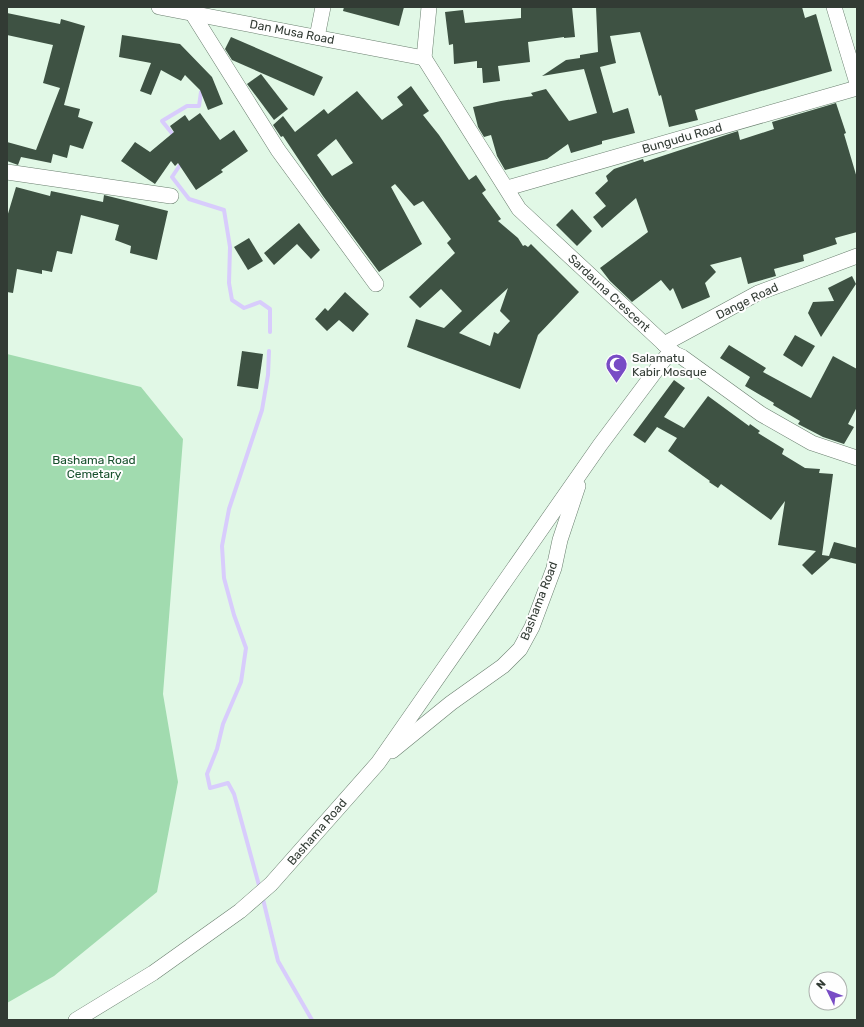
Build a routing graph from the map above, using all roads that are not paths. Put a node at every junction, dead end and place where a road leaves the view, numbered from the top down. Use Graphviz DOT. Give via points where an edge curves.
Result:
graph roads {
  1 [pos="159,7"];
  2 [pos="323,7"];
  3 [pos="429,7"];
  4 [pos="834,7"];
  5 [pos="192,13"];
  6 [pos="317,37"];
  7 [pos="424,58"];
  8 [pos="857,83"];
  9 [pos="857,88"];
  10 [pos="7,172"];
  11 [pos="507,188"];
  12 [pos="171,196"];
  13 [pos="857,256"];
  14 [pos="376,284"];
  15 [pos="669,349"];
  16 [pos="857,458"];
  17 [pos="583,470"];
  18 [pos="378,763"];
  19 [pos="76,1020"];
  1 -- 5 [label="street, Dan Musa Road"];
  2 -- 6 [label="street"];
  3 -- 7 [label="street"];
  4 -- 8 [label="street"];
  5 -- 6 [label="street, Dan Musa Road"];
  5 -- 14 [label="street" via="278,150"];
  6 -- 7 [label="street, Dan Musa Road"];
  7 -- 11 [label="street, Sardauna Crescent"];
  9 -- 11 [label="street, Bungudu Road"];
  10 -- 12 [label="street"];
  11 -- 15 [label="street, Sardauna Crescent" via="519,209"];
  13 -- 15 [label="street, Dange Road" via="758,292"];
  15 -- 16 [label="street, Sardauna Crescent" via="761,414 812,443"];
  15 -- 17 [label="street, Bashama Road" via="666,357"];
  17 -- 18 [label="street, Bashama Road"];
  17 -- 18 [label="street, Bashama Road" via="560,540 554,568 532,626 520,649 503,666 451,703"];
  18 -- 19 [label="street, Bashama Road" via="271,884 240,911 153,973"];
}
